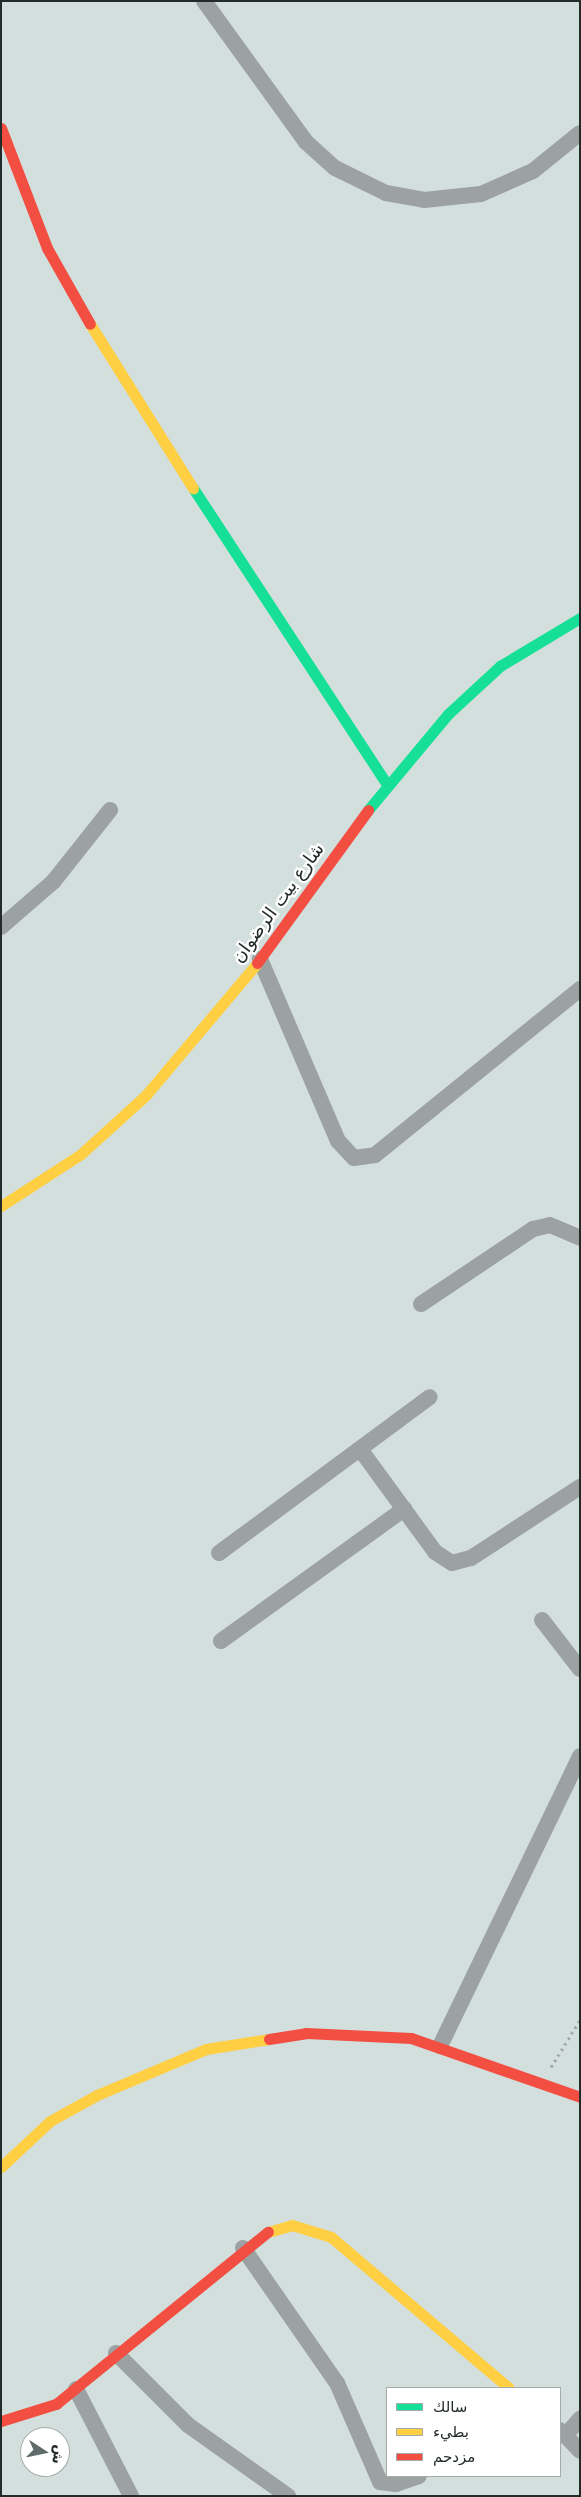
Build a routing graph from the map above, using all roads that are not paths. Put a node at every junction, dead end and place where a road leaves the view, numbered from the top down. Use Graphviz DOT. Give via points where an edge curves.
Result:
graph roads {
  1 [pos="204,1"];
  2 [pos="1,128"];
  3 [pos="580,132"];
  4 [pos="580,618"];
  5 [pos="387,784"];
  6 [pos="110,810"];
  7 [pos="1,927"];
  8 [pos="260,960"];
  9 [pos="580,989"];
  10 [pos="1,1206"];
  11 [pos="580,1238"];
  12 [pos="421,1304"];
  13 [pos="430,1397"];
  14 [pos="360,1449"];
  15 [pos="580,1487"];
  16 [pos="404,1509"];
  17 [pos="218,1553"];
  18 [pos="542,1620"];
  19 [pos="221,1640"];
  20 [pos="580,1669"];
  21 [pos="580,1756"];
  22 [pos="440,2046"];
  23 [pos="580,2097"];
  24 [pos="1,2167"];
  25 [pos="243,2248"];
  26 [pos="116,2353"];
  27 [pos="508,2387"];
  28 [pos="76,2389"];
  29 [pos="580,2419"];
  30 [pos="1,2422"];
  31 [pos="562,2433"];
  32 [pos="580,2451"];
  33 [pos="416,2477"];
  34 [pos="132,2496"];
  35 [pos="288,2496"];
  1 -- 3 [label="street" via="306,142 343,173 386,193 424,200 481,194 533,170"];
  2 -- 5 [label="street" via="47,248 89,322 266,605"];
  4 -- 5 [label="street, شارع بيت الرضوان" via="500,666 473,689"];
  5 -- 8 [label="street, شارع بيت الرضوان"];
  6 -- 7 [label="street" via="53,882"];
  8 -- 9 [label="street" via="338,1141 354,1158 375,1155"];
  8 -- 10 [label="street, شارع بيت الرضوان" via="196,1039 110,1131"];
  11 -- 12 [label="street" via="550,1225 534,1229"];
  13 -- 14 [label="street"];
  14 -- 16 [label="street"];
  14 -- 17 [label="street"];
  15 -- 16 [label="street" via="462,1563 442,1560"];
  16 -- 19 [label="street"];
  18 -- 20 [label="street"];
  21 -- 22 [label="street"];
  22 -- 23 [label="street"];
  22 -- 24 [label="street" via="411,2038 333,2033 206,2049 97,2095 50,2121"];
  25 -- 26 [label="street"];
  25 -- 27 [label="street" via="273,2229 292,2225 331,2237"];
  25 -- 33 [label="street" via="338,2383 380,2482 396,2484"];
  26 -- 28 [label="street"];
  26 -- 35 [label="street" via="188,2425"];
  28 -- 30 [label="street" via="41,2413"];
  28 -- 34 [label="street"];
  29 -- 31 [label="street"];
  31 -- 32 [label="street"];
}
